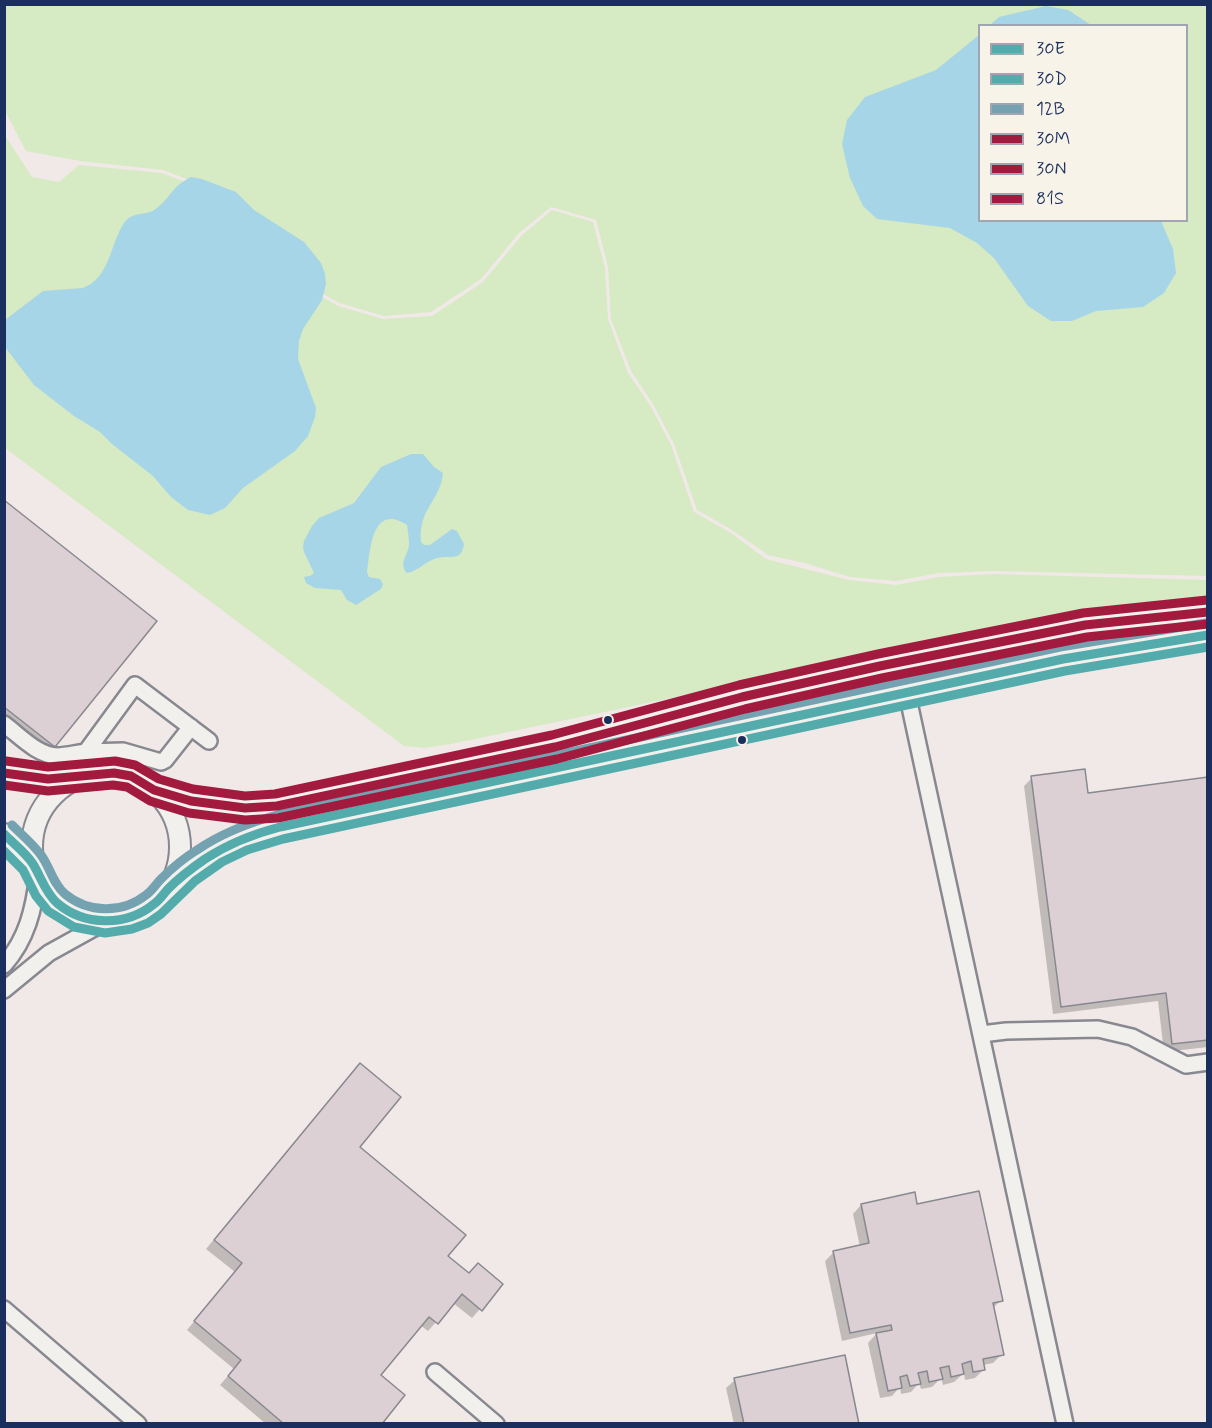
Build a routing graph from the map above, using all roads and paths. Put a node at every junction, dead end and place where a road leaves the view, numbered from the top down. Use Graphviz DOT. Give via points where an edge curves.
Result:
graph roads {
  1 [pos="1208,612"];
  2 [pos="1208,635"];
  3 [pos="849,672"];
  4 [pos="906,693"];
  5 [pos="4,724"];
  6 [pos="191,727"];
  7 [pos="209,741"];
  8 [pos="86,752"];
  9 [pos="4,773"];
  10 [pos="79,777"];
  11 [pos="154,790"];
  12 [pos="4,834"];
  13 [pos="36,871"];
  14 [pos="167,890"];
  15 [pos="105,922"];
  16 [pos="4,965"];
  17 [pos="4,990"];
  18 [pos="982,1035"];
  19 [pos="1208,1062"];
  20 [pos="4,1309"];
  21 [pos="435,1372"];
  22 [pos="138,1424"];
  23 [pos="496,1424"];
  24 [pos="1065,1424"];
  1 -- 3 [label="main road" via="1074,627"];
  2 -- 4 [label="main road" via="1063,659"];
  3 -- 4 [label="main road" via="886,680"];
  3 -- 11 [label="main road" via="555,747 292,804 227,807"];
  4 -- 14 [label="main road" via="280,827 221,849"];
  4 -- 18 [label="street"];
  5 -- 8 [label="street" via="39,751 58,756"];
  6 -- 7 [label="street"];
  6 -- 8 [label="street" via="160,762 127,751"];
  6 -- 8 [label="street" via="135,685"];
  9 -- 10 [label="main road" via="48,779"];
  10 -- 11 [label="main road" via="105,772 123,774"];
  10 -- 13 [label="main road" via="60,788 40,813 32,844"];
  11 -- 14 [label="main road" via="173,813 181,842 179,862"];
  12 -- 13 [label="main road"];
  13 -- 15 [label="main road" via="49,894 64,908 84,918"];
  13 -- 16 [label="street" via="26,931"];
  14 -- 15 [label="main road" via="135,916"];
  15 -- 17 [label="street" via="49,953"];
  18 -- 19 [label="street" via="1098,1029 1132,1037 1186,1065"];
  18 -- 24 [label="street"];
  20 -- 22 [label="street"];
  21 -- 23 [label="street"];
}
